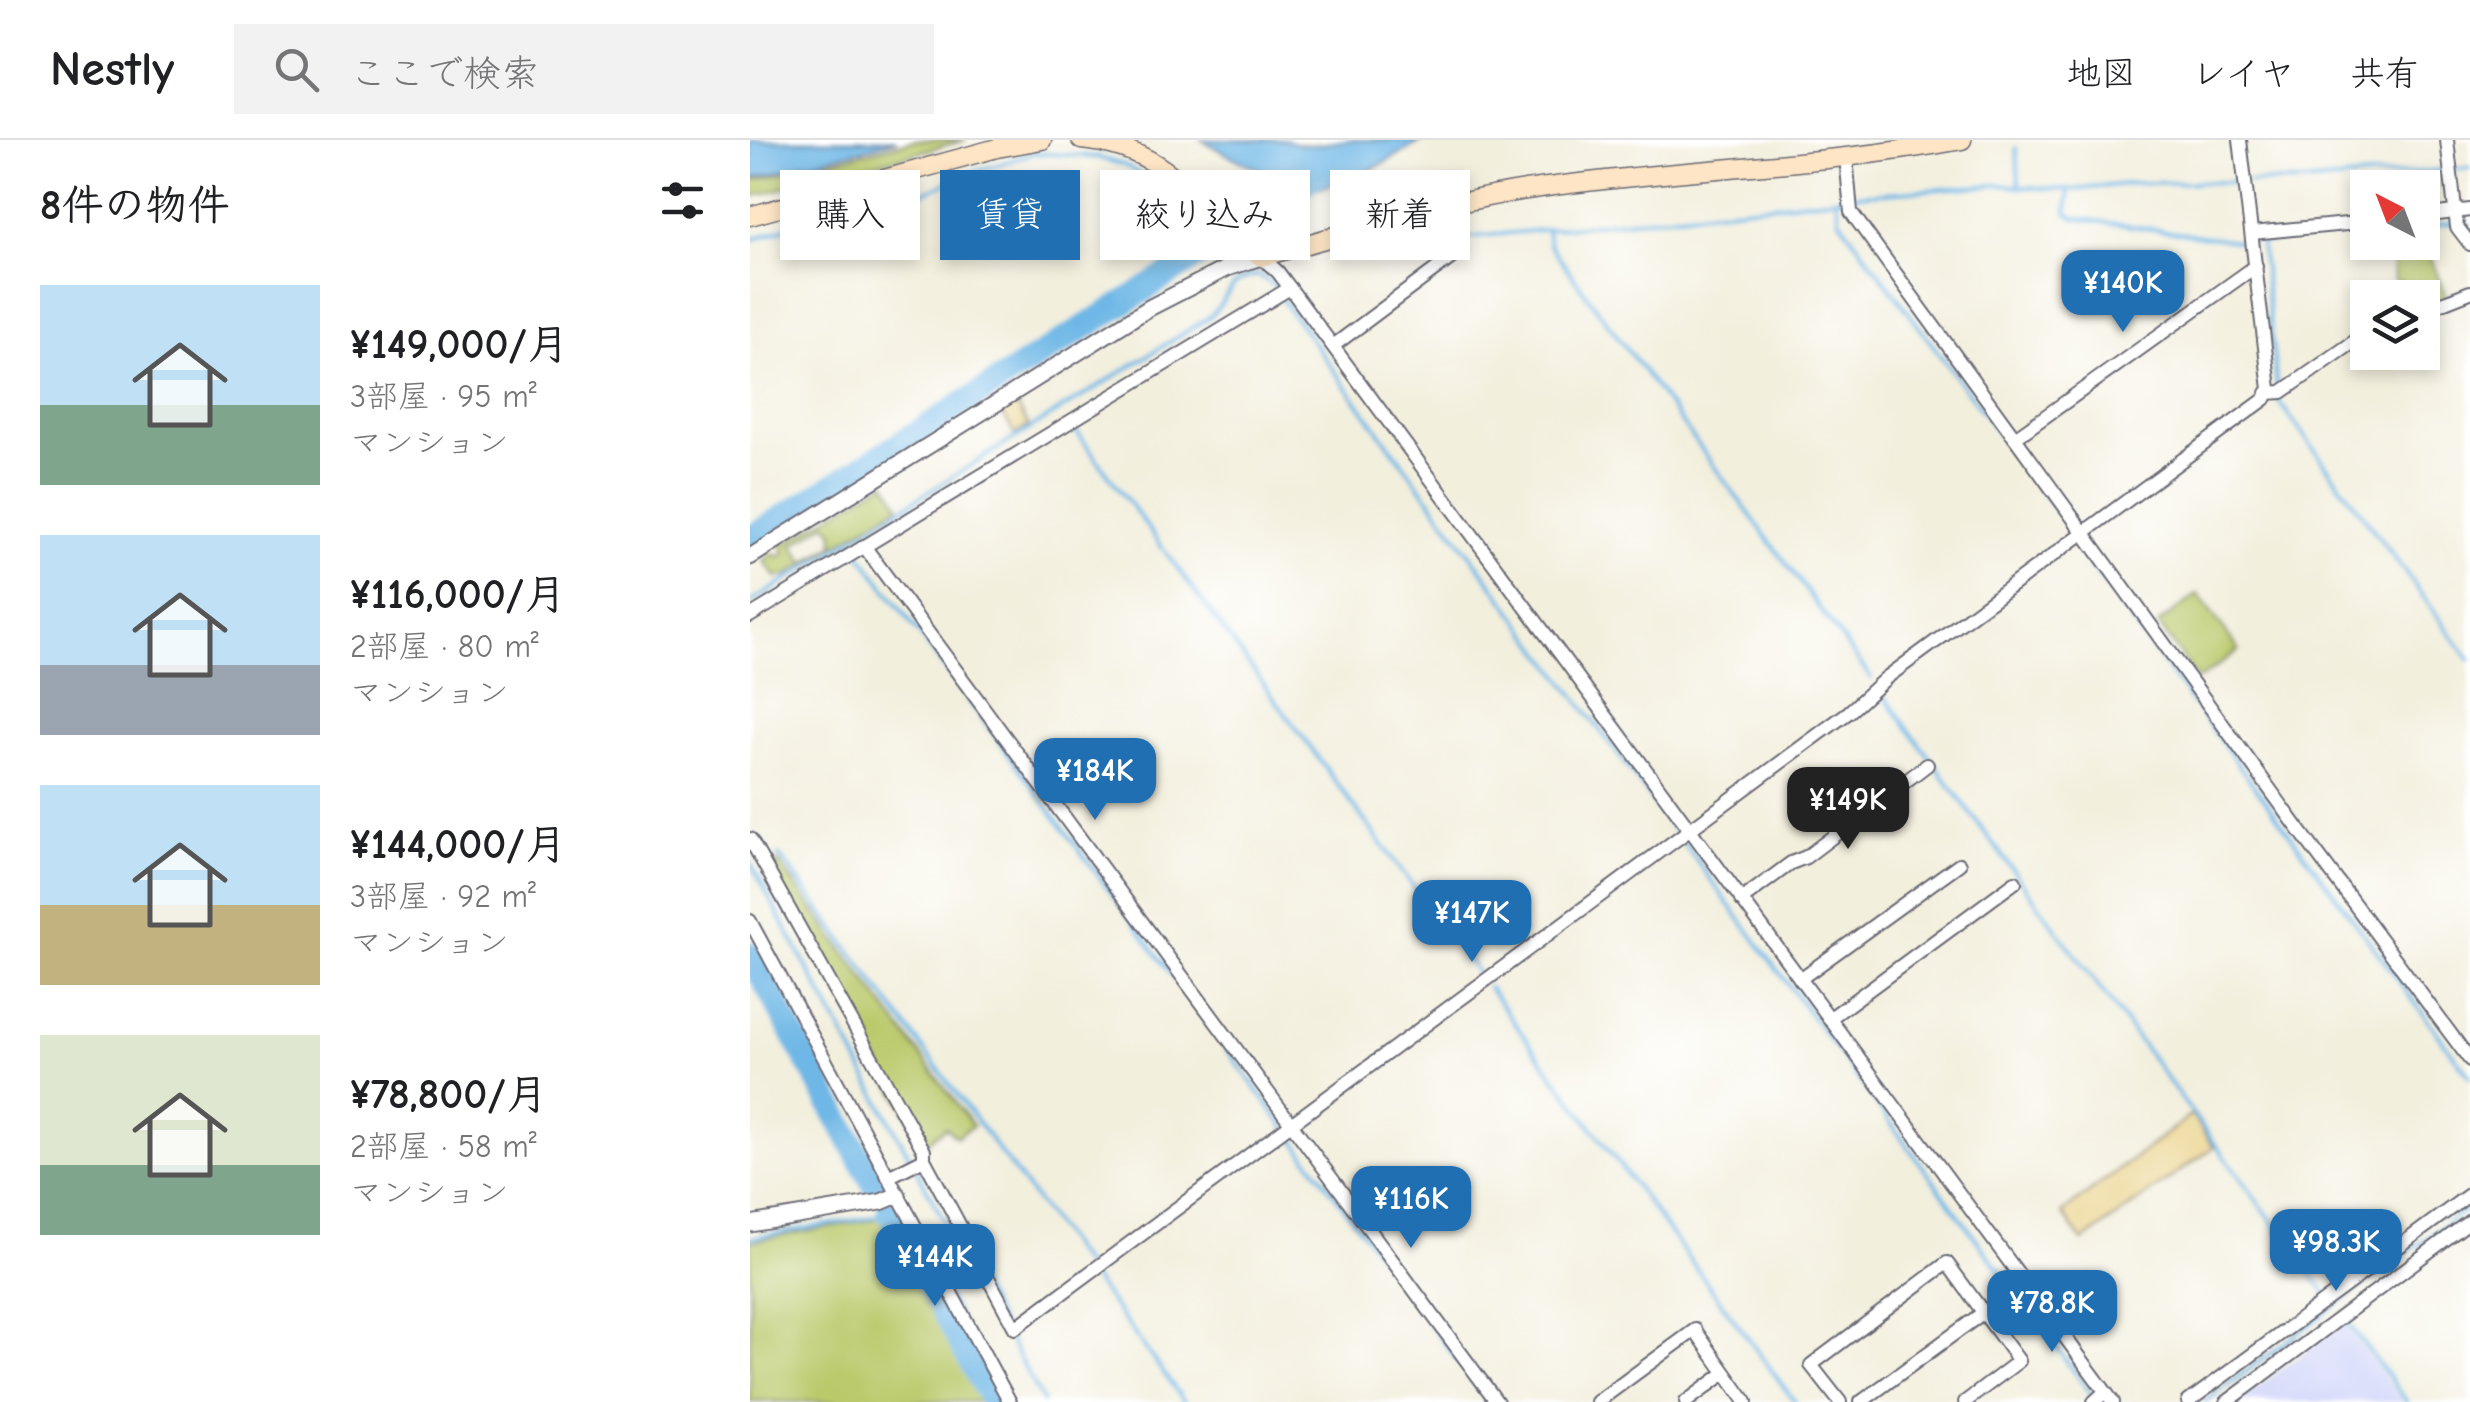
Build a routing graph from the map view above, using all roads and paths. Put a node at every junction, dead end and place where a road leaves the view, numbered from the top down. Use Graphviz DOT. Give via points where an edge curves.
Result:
graph roads {
  1 [pos="1042,140"];
  2 [pos="1081,140"];
  3 [pos="1962,140"];
  4 [pos="2240,140"];
  5 [pos="2447,140"];
  6 [pos="1846,156"];
  7 [pos="1164,170"];
  8 [pos="750,216"];
  9 [pos="2460,217"];
  10 [pos="2350,225"];
  11 [pos="2252,240"];
  12 [pos="1310,244"];
  13 [pos="2470,244"];
  14 [pos="1251,260"];
  15 [pos="1264,260"];
  16 [pos="1447,260"];
  17 [pos="2256,266"];
  18 [pos="1290,288"];
  19 [pos="2470,292"];
  20 [pos="2440,304"];
  21 [pos="2350,344"];
  22 [pos="1332,346"];
  23 [pos="2275,393"];
  24 [pos="2015,438"];
  25 [pos="2084,532"];
  26 [pos="860,549"];
  27 [pos="750,557"];
  28 [pos="750,616"];
  29 [pos="1927,765"];
  30 [pos="1682,835"];
  31 [pos="750,839"];
  32 [pos="1959,864"];
  33 [pos="2015,882"];
  34 [pos="1740,900"];
  35 [pos="750,921"];
  36 [pos="1800,979"];
  37 [pos="1830,1019"];
  38 [pos="2470,1060"];
  39 [pos="1288,1128"];
  40 [pos="917,1162"];
  41 [pos="888,1177"];
  42 [pos="2470,1194"];
  43 [pos="898,1195"];
  44 [pos="2470,1221"];
  45 [pos="750,1224"];
  46 [pos="2018,1288"];
  47 [pos="1984,1312"];
  48 [pos="1725,1373"];
  49 [pos="2103,1398"];
  50 [pos="1010,1402"];
  51 [pos="1497,1402"];
  52 [pos="1596,1402"];
  53 [pos="1686,1402"];
  54 [pos="1746,1402"];
  55 [pos="1840,1402"];
  56 [pos="1861,1402"];
  57 [pos="1965,1402"];
  58 [pos="2188,1402"];
  59 [pos="2227,1402"];
  1 -- 8 [label="main road"];
  2 -- 7 [label="main road" via="1121,147"];
  3 -- 6 [label="main road"];
  4 -- 11 [label="street"];
  5 -- 9 [label="street"];
  6 -- 12 [label="main road" via="1480,198"];
  6 -- 24 [label="street" via="1851,212"];
  9 -- 13 [label="street"];
  10 -- 11 [label="street"];
  11 -- 17 [label="street"];
  14 -- 27 [label="street" via="1149,308"];
  15 -- 18 [label="street"];
  16 -- 22 [label="street"];
  17 -- 23 [label="street"];
  17 -- 24 [label="street"];
  18 -- 22 [label="street"];
  18 -- 26 [label="street"];
  19 -- 20 [label="street"];
  21 -- 23 [label="street"];
  22 -- 30 [label="street"];
  23 -- 25 [label="street"];
  24 -- 25 [label="street"];
  25 -- 30 [label="street"];
  25 -- 38 [label="street"];
  26 -- 28 [label="street"];
  26 -- 39 [label="street"];
  29 -- 34 [label="street"];
  30 -- 34 [label="street"];
  30 -- 39 [label="street"];
  31 -- 40 [label="street" via="924,1151"];
  32 -- 36 [label="street"];
  33 -- 37 [label="street"];
  34 -- 36 [label="street"];
  35 -- 41 [label="street"];
  36 -- 37 [label="street"];
  37 -- 46 [label="street"];
  39 -- 40 [label="street" via="1015,1328"];
  39 -- 51 [label="street"];
  40 -- 41 [label="street"];
  41 -- 43 [label="street"];
  42 -- 58 [label="street"];
  43 -- 45 [label="street"];
  43 -- 50 [label="street"];
  44 -- 59 [label="street"];
  46 -- 47 [label="street"];
  46 -- 49 [label="street"];
  47 -- 55 [label="street" via="1947,1263 1811,1365"];
  47 -- 56 [label="street"];
  47 -- 57 [label="street" via="2019,1361"];
  48 -- 52 [label="street" via="1694,1330"];
  48 -- 53 [label="street"];
  48 -- 54 [label="street"];
}
